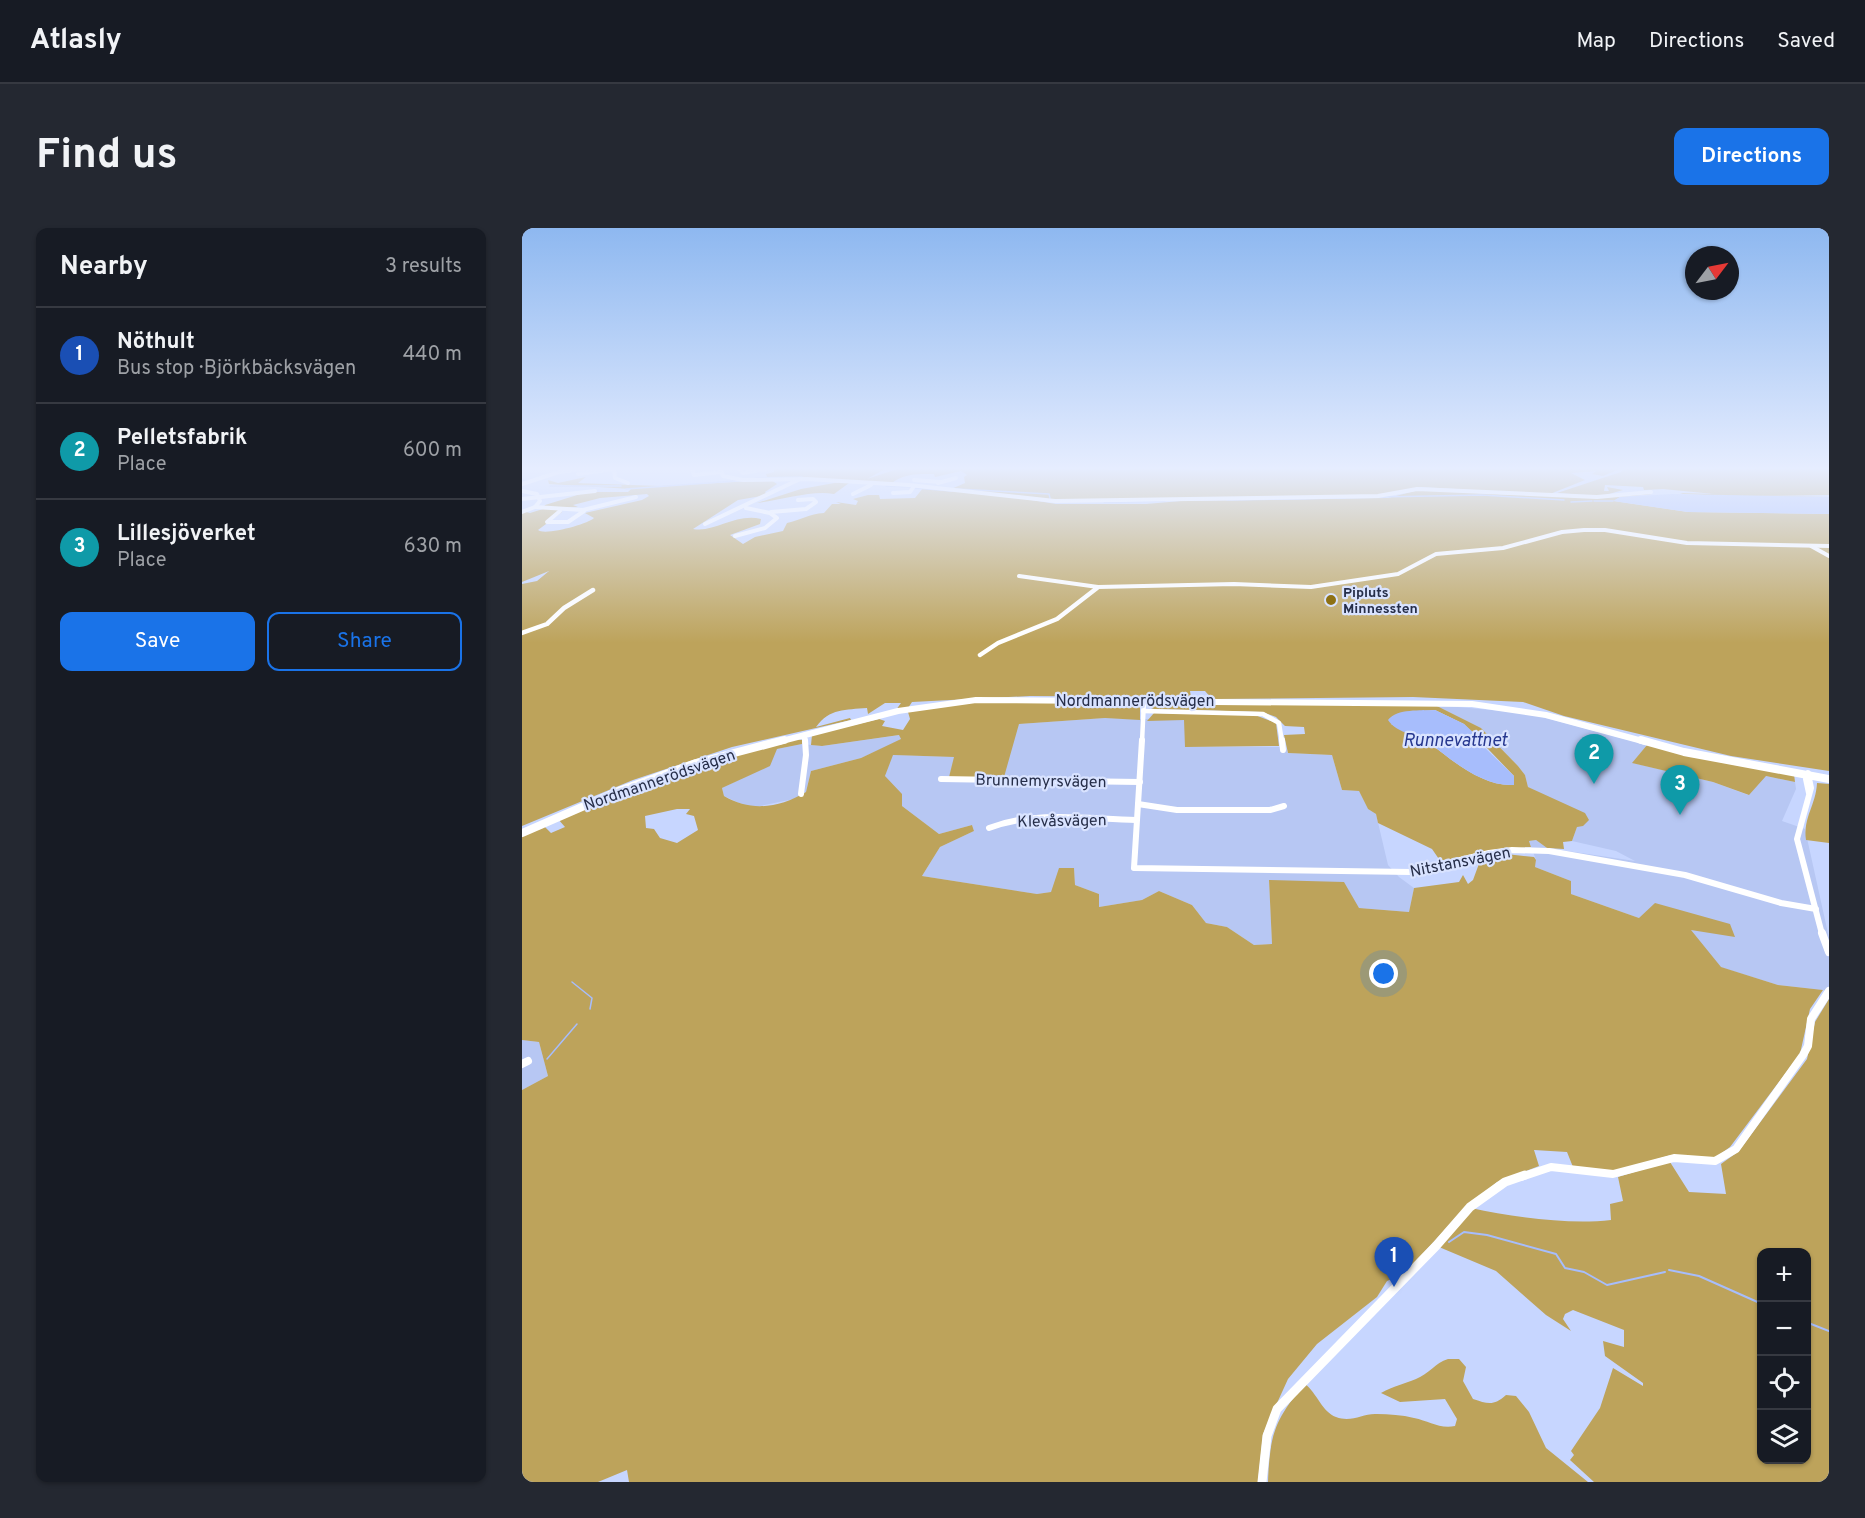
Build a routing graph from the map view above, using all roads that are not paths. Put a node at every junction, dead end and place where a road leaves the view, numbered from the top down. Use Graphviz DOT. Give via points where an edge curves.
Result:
graph roads {
  1 [pos="765,527"];
  2 [pos="735,536"];
  3 [pos="1811,546"];
  4 [pos="1829,546"];
  5 [pos="1829,556"];
  6 [pos="1019,576"];
  7 [pos="1098,587"];
  8 [pos="593,590"];
  9 [pos="522,633"];
  10 [pos="980,655"];
  11 [pos="1144,700"];
  12 [pos="1143,711"];
  13 [pos="804,735"];
  14 [pos="1283,750"];
  15 [pos="1808,774"];
  16 [pos="1829,778"];
  17 [pos="941,779"];
  18 [pos="1140,782"];
  19 [pos="801,794"];
  20 [pos="1138,804"];
  21 [pos="1284,806"];
  22 [pos="1136,819"];
  23 [pos="989,828"];
  24 [pos="522,831"];
  25 [pos="1816,909"];
  26 [pos="1829,952"];
  27 [pos="1829,991"];
  28 [pos="1262,1482"];
  1 -- 2 [label="street"];
  3 -- 4 [label="street"];
  3 -- 5 [label="street"];
  3 -- 7 [label="street" via="1687,543 1584,530 1509,547 1436,554 1398,574 1322,586"];
  6 -- 7 [label="street"];
  7 -- 10 [label="street" via="1057,619 998,643"];
  8 -- 9 [label="street" via="560,610 547,624"];
  11 -- 12 [label="street"];
  11 -- 13 [label="main road, Nordmannerödsvägen" via="964,701 898,711"];
  11 -- 15 [label="main road, Nordmannerödsvägen" via="1472,704 1546,715 1661,747"];
  12 -- 14 [label="street" via="1263,714 1279,723"];
  12 -- 18 [label="street"];
  13 -- 19 [label="street"];
  13 -- 24 [label="main road, Nordmannerödsvägen" via="687,766"];
  15 -- 16 [label="main road, Nordmannerödsvägen"];
  15 -- 25 [label="street" via="1812,788 1797,827 1797,839"];
  17 -- 18 [label="street, Brunnemyrsvägen"];
  18 -- 20 [label="street"];
  20 -- 21 [label="street" via="1177,810 1270,810"];
  20 -- 22 [label="street"];
  22 -- 23 [label="street, Klevåsvägen" via="1028,819"];
  22 -- 25 [label="street, Nitstansvägen" via="1134,868 1394,873 1500,852 1549,851 1685,875"];
  25 -- 26 [label="street"];
  27 -- 28 [label="street" via="1811,1019 1803,1055 1736,1149 1726,1156 1715,1161 1674,1158 1613,1174 1551,1167 1505,1182 1470,1208 1277,1409 1267,1436"];
}
